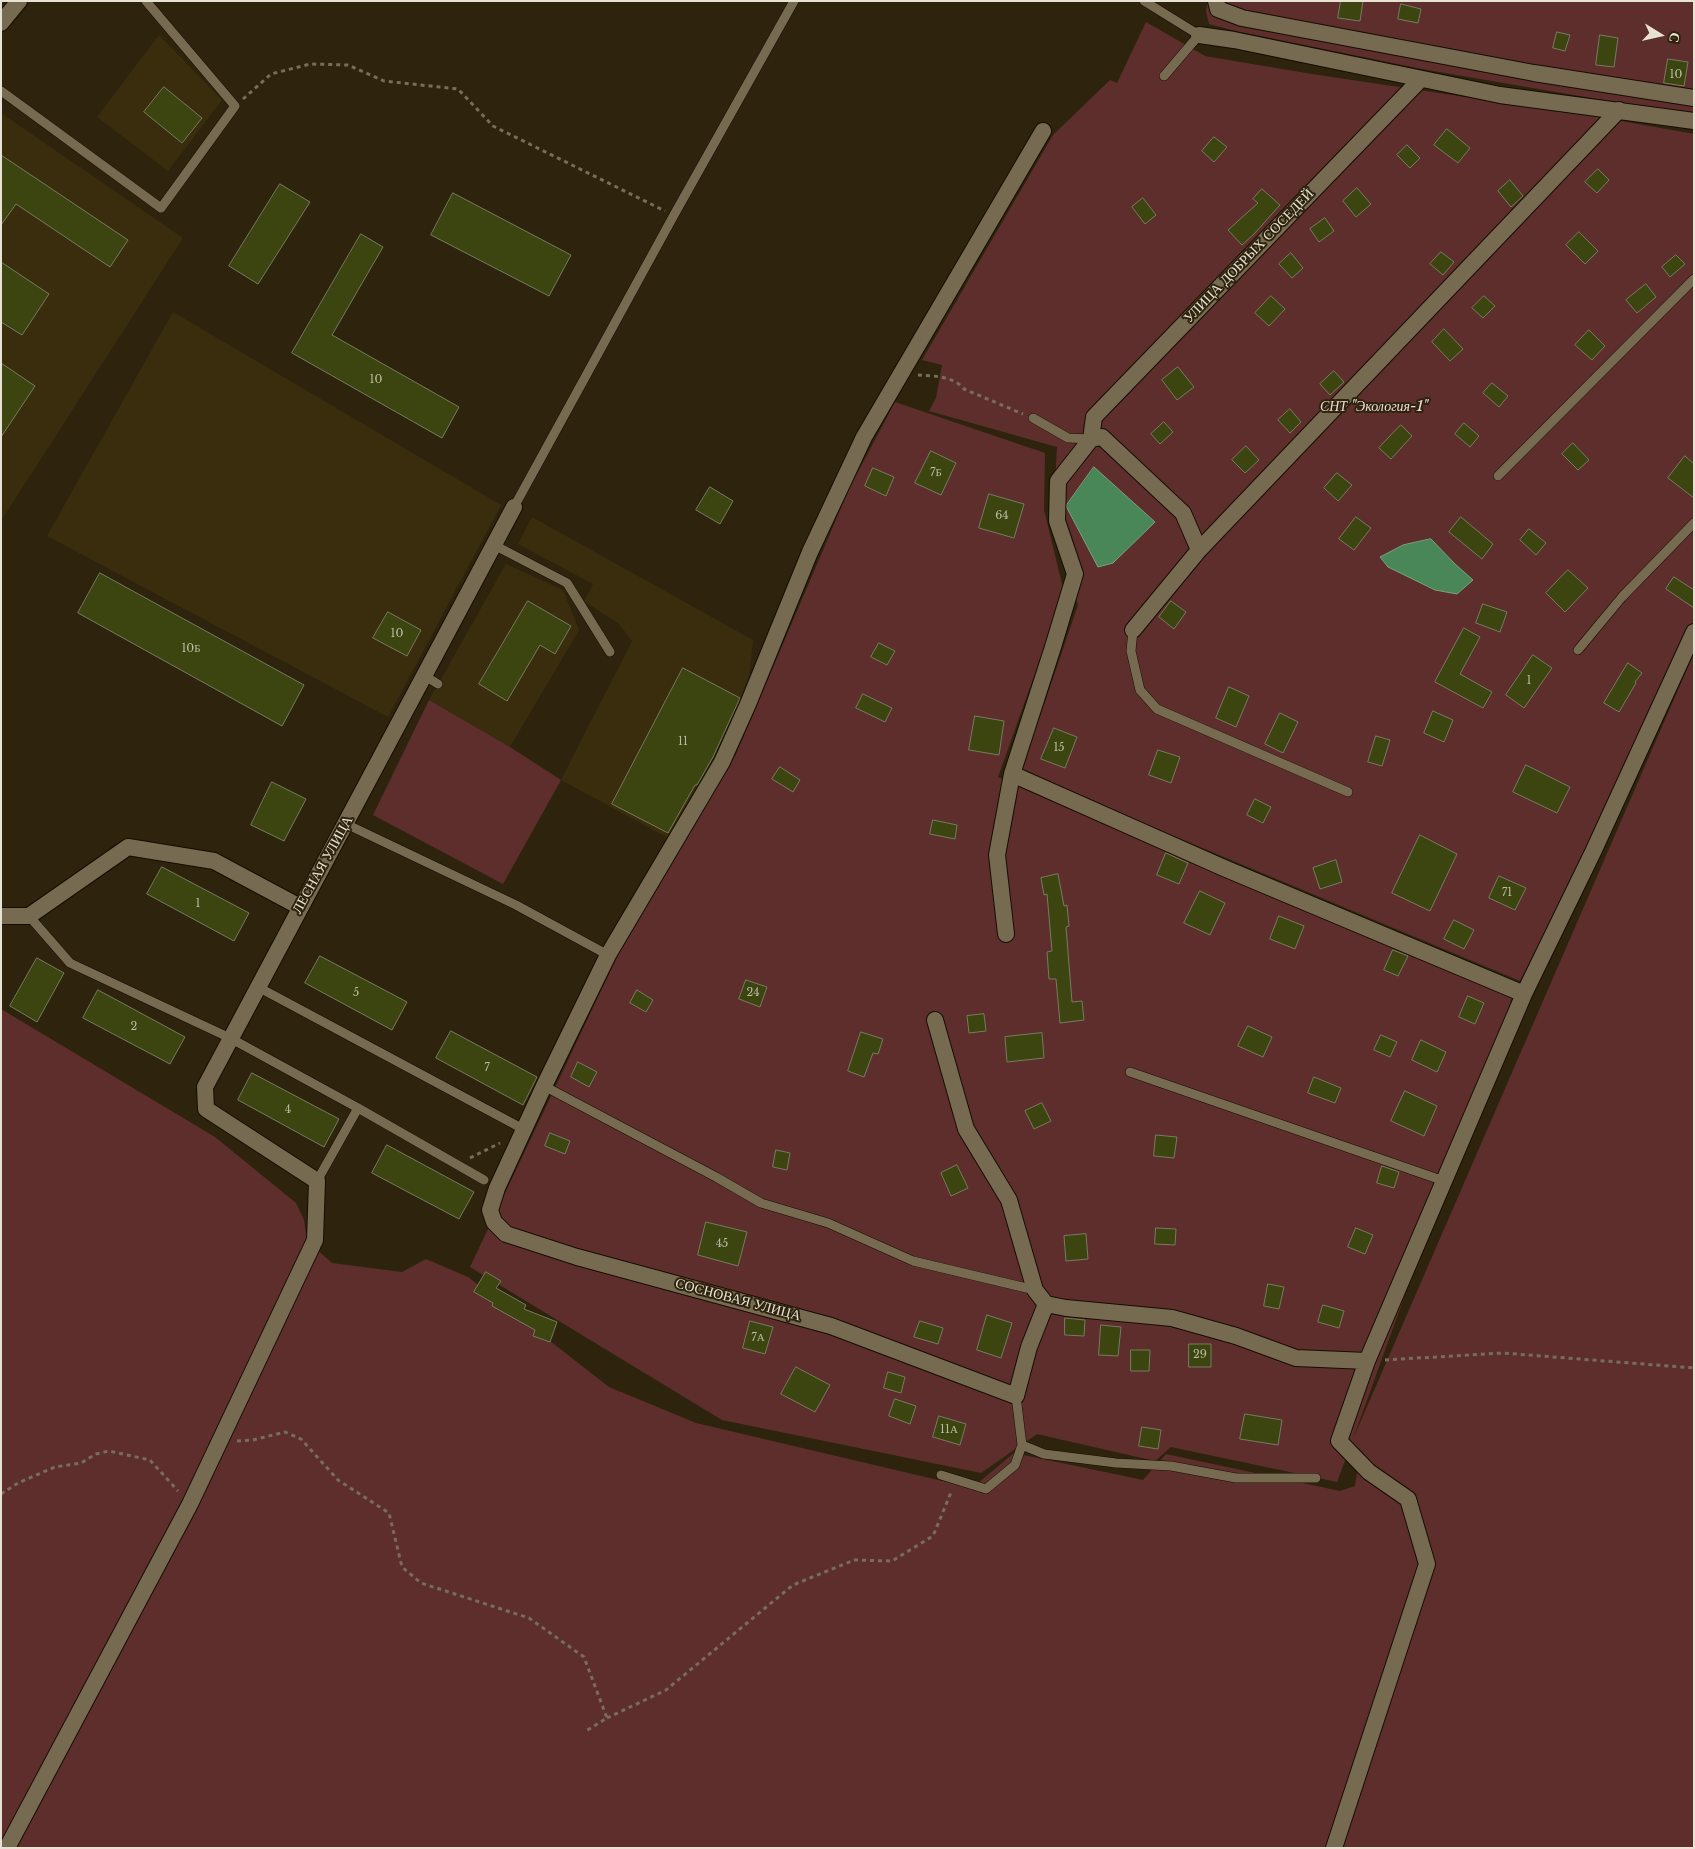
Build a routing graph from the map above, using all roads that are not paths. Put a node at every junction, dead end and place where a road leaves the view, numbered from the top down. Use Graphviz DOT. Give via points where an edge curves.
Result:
graph roads {
  1 [pos="19,1"];
  2 [pos="146,1"];
  3 [pos="794,1"];
  4 [pos="1144,1"];
  5 [pos="1216,1"];
  6 [pos="1,23"];
  7 [pos="1199,35"];
  8 [pos="1164,76"];
  9 [pos="1420,80"];
  10 [pos="1,91"];
  11 [pos="1694,98"];
  12 [pos="1619,110"];
  13 [pos="1694,121"];
  14 [pos="1044,131"];
  15 [pos="1694,279"];
  16 [pos="1033,418"];
  17 [pos="1091,439"];
  18 [pos="1498,476"];
  19 [pos="514,507"];
  20 [pos="1694,523"];
  21 [pos="494,545"];
  22 [pos="1199,550"];
  23 [pos="1132,630"];
  24 [pos="1694,632"];
  25 [pos="1578,650"];
  26 [pos="610,652"];
  27 [pos="1012,774"];
  28 [pos="1348,792"];
  29 [pos="346,824"];
  30 [pos="300,907"];
  31 [pos="1,916"];
  32 [pos="29,916"];
  33 [pos="1006,934"];
  34 [pos="608,955"];
  35 [pos="258,987"];
  36 [pos="1524,994"];
  37 [pos="935,1020"];
  38 [pos="230,1038"];
  39 [pos="1130,1072"];
  40 [pos="544,1086"];
  41 [pos="358,1108"];
  42 [pos="525,1130"];
  43 [pos="317,1181"];
  44 [pos="1444,1181"];
  45 [pos="491,1184"];
  46 [pos="1036,1290"];
  47 [pos="1046,1304"];
  48 [pos="1367,1361"];
  49 [pos="1016,1396"];
  50 [pos="1022,1445"];
  51 [pos="941,1475"];
  52 [pos="1316,1478"];
  53 [pos="8,1848"];
  54 [pos="1334,1848"];
  1 -- 6 [label="street"];
  2 -- 10 [label="lane" via="235,106 161,208"];
  3 -- 19 [label="lane"];
  4 -- 7 [label="lane"];
  5 -- 11 [label="street" via="1218,8 1242,18 1534,73"];
  7 -- 8 [label="lane"];
  7 -- 9 [label="street"];
  9 -- 12 [label="street" via="1500,95"];
  9 -- 17 [label="street, УЛИЦА ДОБРЫХ СОСЕДЕЙ" via="1094,416"];
  12 -- 13 [label="street"];
  12 -- 22 [label="street"];
  14 -- 34 [label="street" via="864,437 814,543 722,762"];
  15 -- 18 [label="lane"];
  16 -- 17 [label="lane" via="1068,438"];
  17 -- 22 [label="street" via="1102,437 1183,513"];
  17 -- 27 [label="street" via="1058,481 1057,521 1075,574"];
  19 -- 21 [label="street, ЛЕСНАЯ УЛИЦА"];
  20 -- 25 [label="lane" via="1622,597"];
  21 -- 26 [label="lane" via="567,583"];
  21 -- 29 [label="street, ЛЕСНАЯ УЛИЦА" via="431,680"];
  22 -- 23 [label="street"];
  23 -- 28 [label="lane" via="1131,651 1140,690 1157,709"];
  24 -- 36 [label="street" via="1594,852"];
  27 -- 33 [label="street" via="997,855"];
  27 -- 36 [label="street" via="1224,868"];
  29 -- 30 [label="street, ЛЕСНАЯ УЛИЦА"];
  29 -- 34 [label="lane" via="516,905"];
  30 -- 32 [label="street" via="214,861 128,847"];
  30 -- 35 [label="street, ЛЕСНАЯ УЛИЦА"];
  31 -- 32 [label="street"];
  32 -- 38 [label="lane" via="70,963"];
  34 -- 40 [label="street"];
  35 -- 38 [label="street, ЛЕСНАЯ УЛИЦА"];
  35 -- 42 [label="lane"];
  36 -- 44 [label="street"];
  37 -- 46 [label="street" via="966,1129 1009,1200"];
  38 -- 41 [label="lane"];
  38 -- 43 [label="street, ЛЕСНАЯ УЛИЦА" via="205,1087 206,1109"];
  39 -- 44 [label="lane"];
  40 -- 42 [label="street"];
  40 -- 46 [label="lane" via="761,1203 828,1223 913,1261"];
  41 -- 43 [label="lane"];
  41 -- 45 [label="lane"];
  42 -- 45 [label="street"];
  43 -- 53 [label="street" via="315,1240 190,1504"];
  44 -- 48 [label="street"];
  45 -- 49 [label="street, СОСНОВАЯ УЛИЦА" via="490,1210 494,1222 506,1234 577,1258 831,1326"];
  46 -- 47 [label="street"];
  47 -- 48 [label="street" via="1172,1318 1236,1336 1296,1358"];
  47 -- 49 [label="street" via="1029,1347"];
  48 -- 54 [label="street" via="1339,1441 1369,1472 1408,1499 1426,1564"];
  49 -- 50 [label="lane"];
  50 -- 51 [label="lane" via="1015,1465 986,1488"];
  50 -- 52 [label="lane" via="1044,1454 1170,1466 1236,1478"];
}
